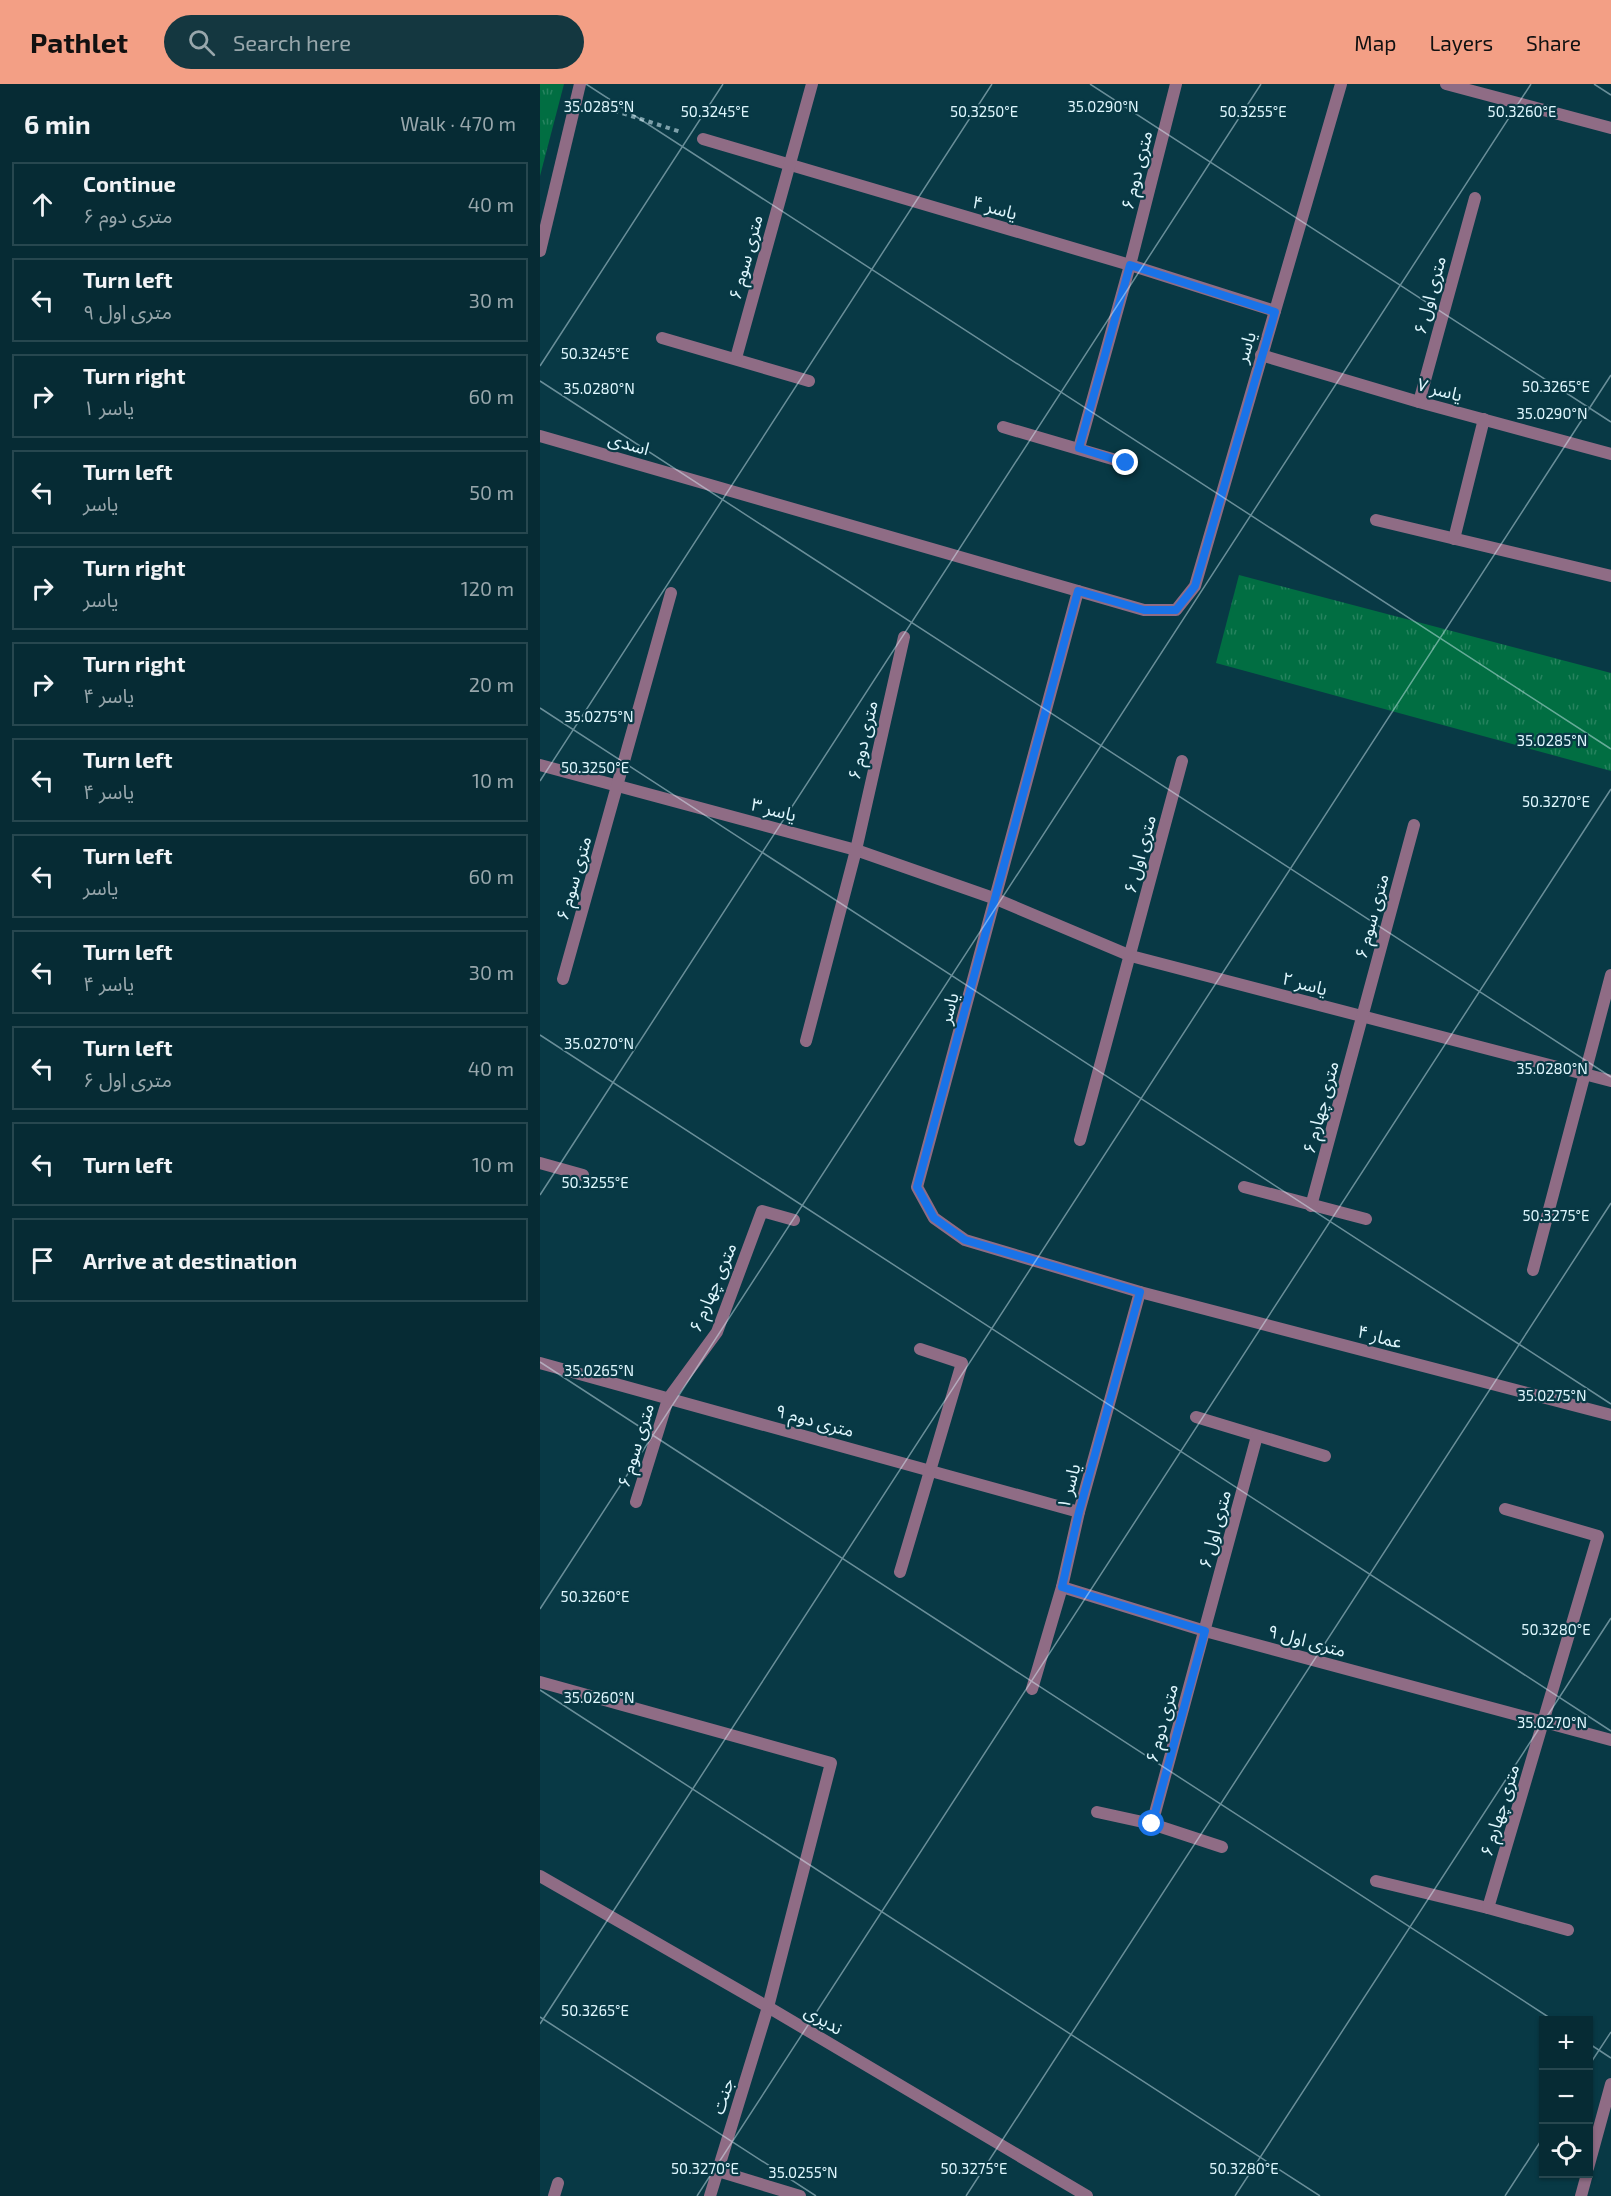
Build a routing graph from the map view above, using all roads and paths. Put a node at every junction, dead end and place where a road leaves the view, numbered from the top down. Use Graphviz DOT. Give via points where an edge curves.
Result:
graph roads {
  1 [pos="580,84"];
  2 [pos="812,84"];
  3 [pos="1176,84"];
  4 [pos="1341,84"];
  5 [pos="1450,85"];
  6 [pos="576,98"];
  7 [pos="1611,128"];
  8 [pos="703,139"];
  9 [pos="789,165"];
  10 [pos="1474,198"];
  11 [pos="540,251"];
  12 [pos="1130,265"];
  13 [pos="1275,312"];
  14 [pos="662,338"];
  15 [pos="1261,355"];
  16 [pos="736,358"];
  17 [pos="809,381"];
  18 [pos="1419,402"];
  19 [pos="1484,420"];
  20 [pos="1004,428"];
  21 [pos="540,436"];
  22 [pos="1079,448"];
  23 [pos="1611,454"];
  24 [pos="1126,463"];
  25 [pos="1376,520"];
  26 [pos="1454,539"];
  27 [pos="1611,576"];
  28 [pos="1078,591"];
  29 [pos="671,593"];
  30 [pos="904,638"];
  31 [pos="1182,761"];
  32 [pos="540,765"];
  33 [pos="618,786"];
  34 [pos="1413,825"];
  35 [pos="856,850"];
  36 [pos="996,899"];
  37 [pos="1131,956"];
  38 [pos="1611,975"];
  39 [pos="563,979"];
  40 [pos="1363,1017"];
  41 [pos="806,1041"];
  42 [pos="1585,1074"];
  43 [pos="1611,1081"];
  44 [pos="1080,1140"];
  45 [pos="540,1163"];
  46 [pos="583,1175"];
  47 [pos="1244,1187"];
  48 [pos="1311,1206"];
  49 [pos="1366,1219"];
  50 [pos="794,1220"];
  51 [pos="1533,1270"];
  52 [pos="1140,1292"];
  53 [pos="921,1349"];
  54 [pos="540,1363"];
  55 [pos="668,1399"];
  56 [pos="1611,1415"];
  57 [pos="1196,1417"];
  58 [pos="1257,1436"];
  59 [pos="1326,1456"];
  60 [pos="931,1470"];
  61 [pos="636,1502"];
  62 [pos="1505,1509"];
  63 [pos="1079,1512"];
  64 [pos="900,1572"];
  65 [pos="1062,1587"];
  66 [pos="1205,1631"];
  67 [pos="540,1682"];
  68 [pos="1032,1689"];
  69 [pos="1544,1722"];
  70 [pos="1611,1740"];
  71 [pos="1097,1812"];
  72 [pos="1152,1824"];
  73 [pos="1222,1847"];
  74 [pos="540,1876"];
  75 [pos="1376,1881"];
  76 [pos="1488,1908"];
  77 [pos="1568,1930"];
  78 [pos="768,2007"];
  79 [pos="1611,2084"];
  80 [pos="1593,2150"];
  81 [pos="718,2171"];
  82 [pos="1586,2178"];
  83 [pos="558,2183"];
  84 [pos="554,2196"];
  85 [pos="710,2196"];
  86 [pos="800,2196"];
  87 [pos="1087,2196"];
  88 [pos="1581,2196"];
  1 -- 6 [label="street"];
  2 -- 9 [label="street"];
  3 -- 12 [label="street, ۶ متری دوم"];
  4 -- 13 [label="street, یاسر"];
  5 -- 7 [label="street"];
  6 -- 8 [label="path"];
  6 -- 11 [label="street"];
  8 -- 9 [label="street, یاسر ۴"];
  9 -- 12 [label="street, یاسر ۴"];
  9 -- 16 [label="street, ۶ متری سوم"];
  10 -- 18 [label="street, ۶ متری اول"];
  12 -- 13 [label="street, یاسر ۴"];
  12 -- 22 [label="street"];
  13 -- 15 [label="street, یاسر"];
  14 -- 16 [label="street"];
  15 -- 18 [label="street, یاسر ۷"];
  15 -- 28 [label="street, یاسر" via="1195,586 1176,610 1144,610"];
  16 -- 17 [label="street"];
  18 -- 19 [label="street, یاسر ۷"];
  19 -- 23 [label="street, یاسر ۷"];
  19 -- 26 [label="street"];
  20 -- 22 [label="street"];
  21 -- 28 [label="street, اسدی"];
  22 -- 24 [label="street"];
  25 -- 26 [label="street"];
  26 -- 27 [label="street"];
  28 -- 36 [label="street, یاسر"];
  29 -- 33 [label="street"];
  30 -- 35 [label="street, ۶ متری دوم"];
  31 -- 37 [label="street, ۶ متری اول"];
  32 -- 33 [label="street, یاسر ۳"];
  33 -- 35 [label="street, یاسر ۳"];
  33 -- 39 [label="street, ۶ متری سوم"];
  34 -- 40 [label="street, ۶ متری سوم"];
  35 -- 36 [label="street, یاسر ۳"];
  35 -- 41 [label="street"];
  36 -- 37 [label="street, یاسر ۲"];
  36 -- 52 [label="street, یاسر" via="917,1187 934,1218 965,1240"];
  37 -- 40 [label="street, یاسر ۲"];
  37 -- 44 [label="street"];
  38 -- 42 [label="street"];
  40 -- 42 [label="street, یاسر ۲"];
  40 -- 48 [label="street, ۶ متری چهارم"];
  42 -- 43 [label="street, یاسر ۲"];
  42 -- 51 [label="street"];
  45 -- 46 [label="street"];
  47 -- 48 [label="street"];
  48 -- 49 [label="street"];
  50 -- 55 [label="street, ۶ متری چهارم" via="762,1211 717,1332"];
  52 -- 56 [label="street, عمار ۴"];
  52 -- 63 [label="street, یاسر ۱"];
  53 -- 60 [label="street" via="962,1363"];
  54 -- 55 [label="street, ۹ متری دوم"];
  55 -- 60 [label="street, ۹ متری دوم"];
  55 -- 61 [label="street, ۶ متری سوم"];
  57 -- 58 [label="street"];
  58 -- 59 [label="street"];
  58 -- 66 [label="street, ۶ متری اول"];
  60 -- 63 [label="street, ۹ متری دوم"];
  60 -- 64 [label="street"];
  62 -- 69 [label="street" via="1598,1536"];
  63 -- 65 [label="street, یاسر ۱"];
  65 -- 66 [label="street, ۹ متری اول"];
  65 -- 68 [label="street, یاسر ۱"];
  66 -- 69 [label="street, ۹ متری اول"];
  66 -- 72 [label="street, ۶ متری دوم"];
  67 -- 78 [label="street, جنت" via="831,1763"];
  69 -- 70 [label="street, ۹ متری اول"];
  69 -- 76 [label="street, ۶ متری چهارم"];
  71 -- 72 [label="street"];
  72 -- 73 [label="street"];
  74 -- 78 [label="street, ندیری"];
  75 -- 76 [label="street"];
  76 -- 77 [label="street"];
  78 -- 81 [label="street, جنت"];
  78 -- 87 [label="street, ندیری"];
  79 -- 80 [label="street"];
  81 -- 85 [label="street, جنت"];
  81 -- 86 [label="street"];
  82 -- 88 [label="street"];
  83 -- 84 [label="street"];
}
